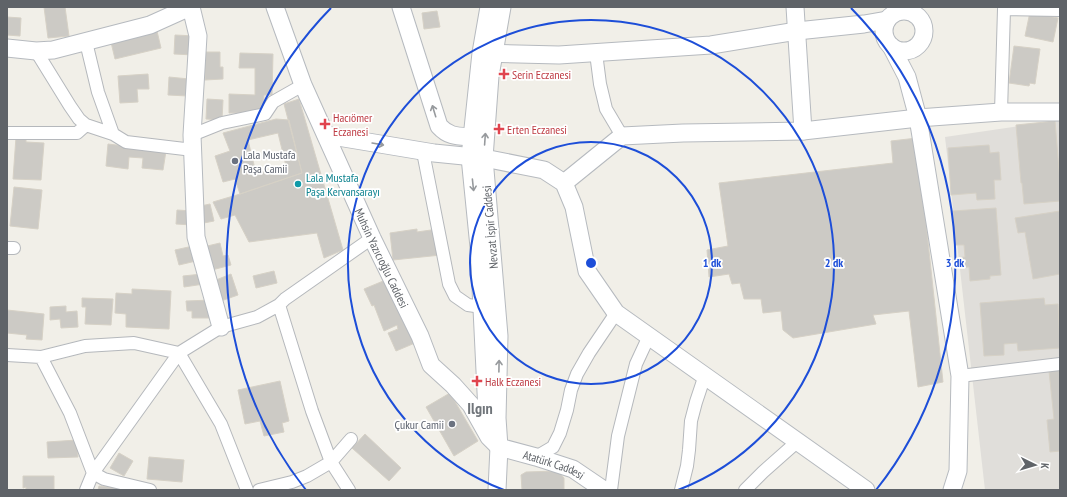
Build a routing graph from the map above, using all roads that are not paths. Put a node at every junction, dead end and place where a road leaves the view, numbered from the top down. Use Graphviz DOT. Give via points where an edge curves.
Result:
graph roads {
  1 [pos="190,7"];
  2 [pos="275,7"];
  3 [pos="401,7"];
  4 [pos="489,7"];
  5 [pos="502,7"];
  6 [pos="796,7"];
  7 [pos="911,9"];
  8 [pos="1060,10"];
  9 [pos="925,15"];
  10 [pos="887,20"];
  11 [pos="864,24"];
  12 [pos="797,31"];
  13 [pos="86,42"];
  14 [pos="888,43"];
  15 [pos="7,48"];
  16 [pos="914,48"];
  17 [pos="36,51"];
  18 [pos="487,53"];
  19 [pos="596,53"];
  20 [pos="907,77"];
  21 [pos="303,85"];
  22 [pos="1001,112"];
  23 [pos="1060,112"];
  24 [pos="918,118"];
  25 [pos="86,125"];
  26 [pos="443,130"];
  27 [pos="803,131"];
  28 [pos="7,133"];
  29 [pos="113,134"];
  30 [pos="326,135"];
  31 [pos="622,136"];
  32 [pos="472,137"];
  33 [pos="193,142"];
  34 [pos="429,153"];
  35 [pos="477,158"];
  36 [pos="564,183"];
  37 [pos="372,238"];
  38 [pos="279,305"];
  39 [pos="482,307"];
  40 [pos="616,313"];
  41 [pos="220,327"];
  42 [pos="649,336"];
  43 [pos="178,352"];
  44 [pos="7,355"];
  45 [pos="41,357"];
  46 [pos="1060,364"];
  47 [pos="705,376"];
  48 [pos="960,376"];
  49 [pos="351,439"];
  50 [pos="798,441"];
  51 [pos="494,442"];
  52 [pos="536,456"];
  53 [pos="331,462"];
  54 [pos="93,473"];
  55 [pos="86,490"];
  56 [pos="150,490"];
  57 [pos="247,490"];
  58 [pos="259,490"];
  59 [pos="349,490"];
  60 [pos="488,490"];
  61 [pos="497,490"];
  62 [pos="604,490"];
  63 [pos="611,490"];
  64 [pos="681,490"];
  65 [pos="744,490"];
  66 [pos="866,490"];
  67 [pos="952,490"];
  1 -- 13 [label="street" via="150,25"];
  1 -- 33 [label="street" via="198,36"];
  2 -- 21 [label="street, Muhsin Yazıcıoğlu Caddesi"];
  26 -- 3 [label="street, one-way" via="439,126"];
  4 -- 18 [label="street, Nevzat İspir Caddesi"];
  5 -- 18 [label="street, Nevzat İspir Caddesi"];
  6 -- 12 [label="street"];
  7 -- 9 [label="street" via="917,15"];
  7 -- 10 [label="street" via="898,11"];
  8 -- 22 [label="street" via="1004,9"];
  9 -- 16 [label="street" via="923,37"];
  10 -- 11 [label="street"];
  10 -- 14 [label="street" via="884,24 884,34"];
  11 -- 12 [label="street"];
  11 -- 14 [label="street"];
  12 -- 19 [label="street" via="711,45"];
  12 -- 27 [label="street"];
  13 -- 17 [label="street" via="53,50"];
  13 -- 29 [label="street" via="98,92"];
  14 -- 16 [label="street" via="895,49 904,51"];
  14 -- 20 [label="street"];
  15 -- 17 [label="street"];
  16 -- 20 [label="street"];
  17 -- 25 [label="street" via="70,106"];
  18 -- 19 [label="street"];
  18 -- 32 [label="street, Nevzat İspir Caddesi"];
  35 -- 18 [label="street, Nevzat İspir Caddesi, one-way" via="490,76"];
  19 -- 31 [label="street" via="606,109"];
  20 -- 24 [label="street"];
  21 -- 30 [label="street, Muhsin Yazıcıoğlu Caddesi"];
  21 -- 33 [label="street" via="273,102 265,114 222,123"];
  22 -- 23 [label="street"];
  22 -- 24 [label="street"];
  24 -- 27 [label="street"];
  24 -- 48 [label="street"];
  25 -- 28 [label="street" via="77,133"];
  25 -- 29 [label="street"];
  26 -- 32 [label="street" via="455,136"];
  26 -- 34 [label="street"];
  27 -- 31 [label="street"];
  29 -- 33 [label="street" via="126,142"];
  30 -- 34 [label="street, one-way"];
  30 -- 37 [label="street, Muhsin Yazıcıoğlu Caddesi"];
  31 -- 36 [label="street"];
  32 -- 35 [label="street, Nevzat İspir Caddesi"];
  33 -- 41 [label="street" via="196,236"];
  34 -- 35 [label="street"];
  34 -- 39 [label="street" via="449,284 455,296 468,305"];
  35 -- 36 [label="street" via="544,170"];
  35 -- 39 [label="street, Nevzat İspir Caddesi, one-way"];
  51 -- 35 [label="street, Nevzat İspir Caddesi, one-way" via="500,336"];
  36 -- 40 [label="street" via="574,207 587,271"];
  37 -- 38 [label="street"];
  37 -- 51 [label="street, Muhsin Yazıcıoğlu Caddesi" via="420,336 431,365 471,405"];
  38 -- 41 [label="street" via="257,317"];
  38 -- 53 [label="street" via="312,411"];
  39 -- 51 [label="street, Nevzat İspir Caddesi"];
  40 -- 42 [label="street"];
  40 -- 52 [label="street" via="577,374 560,434 553,447"];
  41 -- 43 [label="street"];
  42 -- 47 [label="street"];
  42 -- 63 [label="street" via="636,364 618,436"];
  43 -- 45 [label="street" via="134,343 85,346"];
  43 -- 54 [label="street"];
  43 -- 57 [label="street" via="221,424"];
  44 -- 45 [label="street"];
  45 -- 54 [label="street" via="70,413"];
  46 -- 48 [label="street"];
  47 -- 50 [label="street"];
  47 -- 64 [label="street" via="691,421 690,450"];
  48 -- 67 [label="street" via="958,471"];
  49 -- 53 [label="street"];
  50 -- 65 [label="street"];
  50 -- 66 [label="street"];
  51 -- 52 [label="street, Atatürk Caddesi"];
  51 -- 60 [label="street"];
  51 -- 61 [label="street"];
  52 -- 62 [label="street, Atatürk Caddesi" via="573,469"];
  53 -- 58 [label="street" via="292,482"];
  53 -- 59 [label="street"];
  54 -- 55 [label="street"];
  54 -- 56 [label="street" via="104,479"];
}
